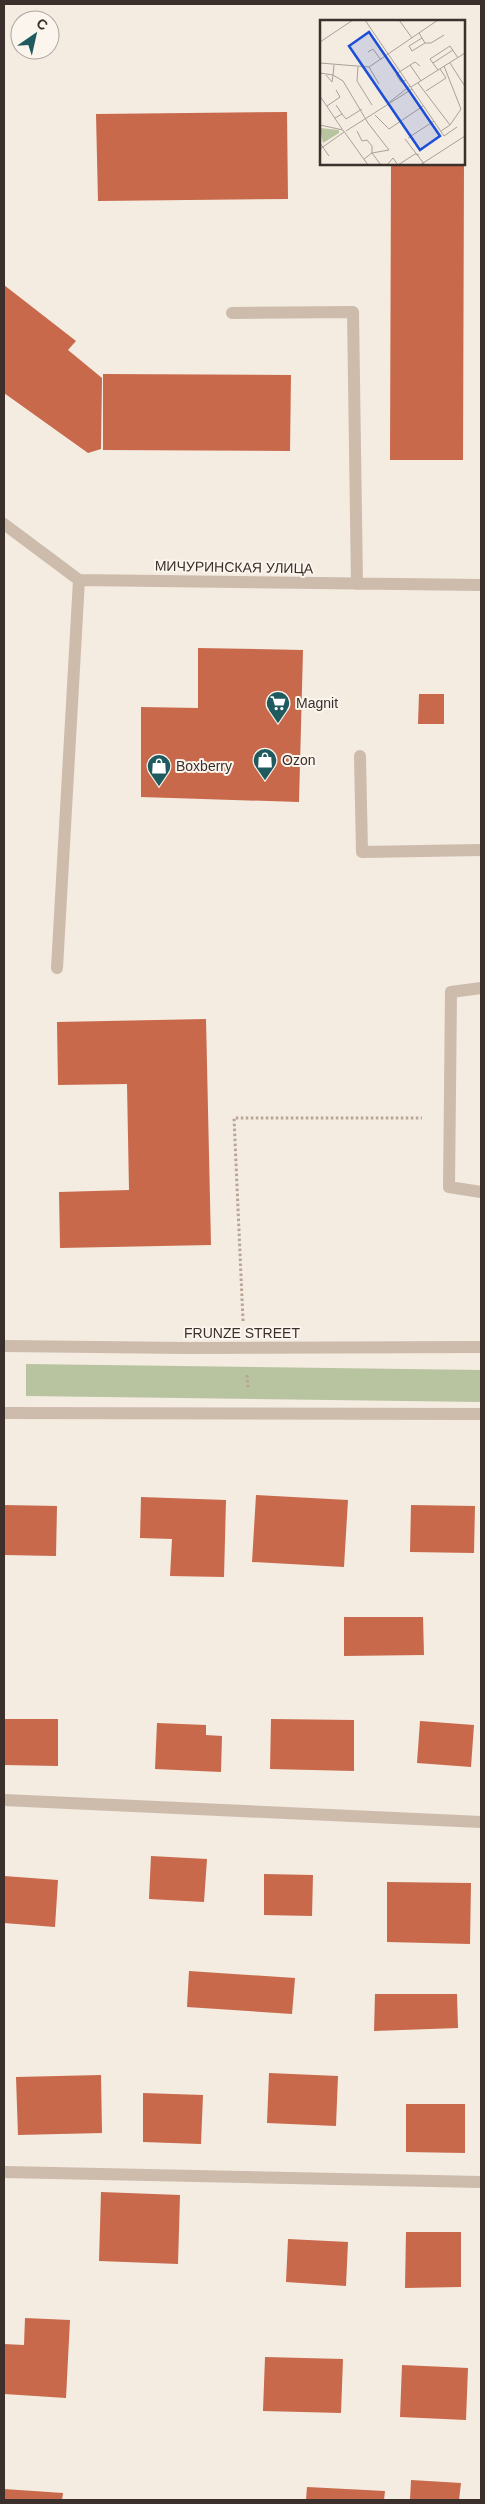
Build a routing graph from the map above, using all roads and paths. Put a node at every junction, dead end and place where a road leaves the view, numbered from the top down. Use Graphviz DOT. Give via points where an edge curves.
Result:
graph roads {
  1 [pos="232,312"];
  2 [pos="4,524"];
  3 [pos="79,580"];
  4 [pos="357,584"];
  5 [pos="481,586"];
  6 [pos="360,756"];
  7 [pos="481,850"];
  8 [pos="56,968"];
  9 [pos="481,988"];
  10 [pos="450,1118"];
  11 [pos="481,1192"];
  12 [pos="4,1346"];
  13 [pos="481,1347"];
  14 [pos="246,1348"];
  15 [pos="4,1413"];
  16 [pos="249,1414"];
  17 [pos="481,1414"];
  18 [pos="4,1800"];
  19 [pos="481,1822"];
  20 [pos="4,2172"];
  21 [pos="481,2182"];
  1 -- 4 [label="street" via="353,312"];
  2 -- 3 [label="street"];
  3 -- 4 [label="street, МИЧУРИНСКАЯ УЛИЦА"];
  3 -- 8 [label="street"];
  4 -- 5 [label="street, МИЧУРИНСКАЯ УЛИЦА"];
  6 -- 7 [label="street" via="362,852"];
  9 -- 10 [label="street" via="451,992"];
  10 -- 11 [label="street" via="449,1187"];
  10 -- 14 [label="path" via="234,1118"];
  12 -- 14 [label="street, FRUNZE STREET"];
  13 -- 14 [label="street, FRUNZE STREET"];
  14 -- 16 [label="path"];
  15 -- 16 [label="street"];
  16 -- 17 [label="street"];
  18 -- 19 [label="street"];
  20 -- 21 [label="street"];
}
